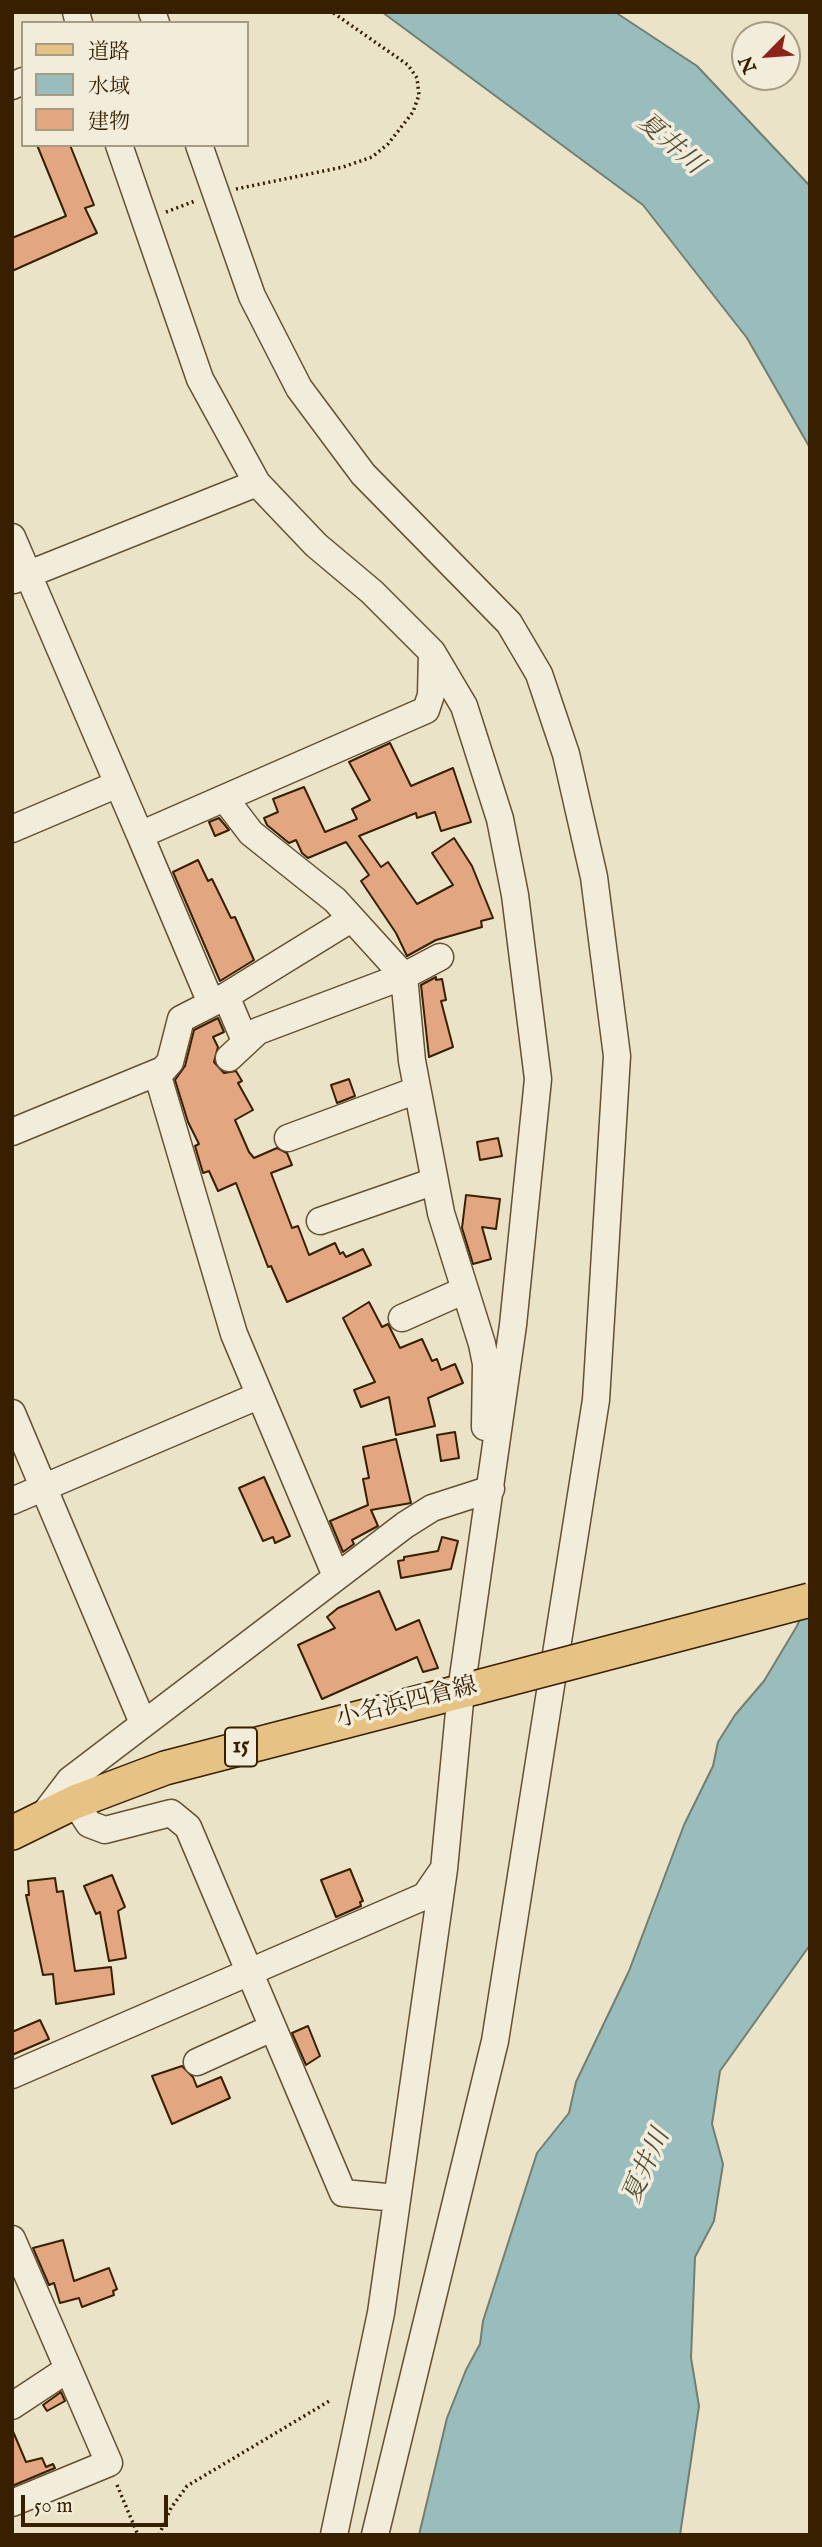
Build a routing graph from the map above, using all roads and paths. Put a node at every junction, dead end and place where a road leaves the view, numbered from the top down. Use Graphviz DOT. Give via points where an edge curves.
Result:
graph roads {
  1 [pos="332,12"];
  2 [pos="120,147"];
  3 [pos="200,147"];
  4 [pos="216,193"];
  5 [pos="145,220"];
  6 [pos="257,483"];
  7 [pos="12,537"];
  8 [pos="20,577"];
  9 [pos="432,652"];
  10 [pos="118,784"];
  11 [pos="225,799"];
  12 [pos="12,829"];
  13 [pos="140,835"];
  14 [pos="351,919"];
  15 [pos="440,957"];
  16 [pos="404,976"];
  17 [pos="218,1000"];
  18 [pos="157,1073"];
  19 [pos="417,1090"];
  20 [pos="12,1132"];
  21 [pos="288,1138"];
  22 [pos="435,1181"];
  23 [pos="320,1221"];
  24 [pos="465,1290"];
  25 [pos="402,1318"];
  26 [pos="258,1396"];
  27 [pos="12,1413"];
  28 [pos="492,1481"];
  29 [pos="44,1487"];
  30 [pos="12,1500"];
  31 [pos="336,1576"];
  32 [pos="810,1600"];
  33 [pos="469,1689"];
  34 [pos="144,1723"];
  35 [pos="75,1802"];
  36 [pos="27,1826"];
  37 [pos="444,1869"];
  38 [pos="248,1972"];
  39 [pos="272,2028"];
  40 [pos="197,2062"];
  41 [pos="12,2075"];
  42 [pos="397,2198"];
  43 [pos="12,2239"];
  44 [pos="23,2293"];
  45 [pos="68,2370"];
  46 [pos="331,2400"];
  47 [pos="12,2406"];
  48 [pos="108,2463"];
  49 [pos="12,2503"];
  50 [pos="138,2535"];
  51 [pos="159,2535"];
  52 [pos="334,2535"];
  53 [pos="375,2535"];
  1 -- 4 [label="path" via="408,65 417,78 419,95 412,111 372,157"];
  2 -- 5 [label="street"];
  3 -- 4 [label="street"];
  4 -- 5 [label="path"];
  4 -- 53 [label="street" via="251,296 299,388 363,474 509,623 539,674 566,754 594,877 617,1056 596,1400 497,2027"];
  5 -- 6 [label="street" via="200,379"];
  6 -- 8 [label="street"];
  6 -- 9 [label="street" via="316,545"];
  7 -- 8 [label="street"];
  8 -- 10 [label="street"];
  9 -- 11 [label="street" via="426,710"];
  9 -- 28 [label="street" via="464,706 500,819 515,895 538,1079"];
  10 -- 12 [label="street"];
  10 -- 13 [label="street"];
  11 -- 13 [label="street"];
  11 -- 14 [label="street" via="251,833 335,900"];
  13 -- 17 [label="street"];
  14 -- 16 [label="street"];
  14 -- 17 [label="street"];
  15 -- 16 [label="street"];
  16 -- 17 [label="street" via="258,1031 237,1049"];
  16 -- 19 [label="street"];
  17 -- 18 [label="street" via="181,1019 170,1062"];
  18 -- 20 [label="street"];
  18 -- 26 [label="street" via="234,1334"];
  19 -- 21 [label="street"];
  19 -- 22 [label="street"];
  22 -- 23 [label="street"];
  22 -- 24 [label="street"];
  24 -- 25 [label="street"];
  24 -- 28 [label="street" via="486,1364 485,1459"];
  26 -- 29 [label="street"];
  26 -- 31 [label="street"];
  27 -- 29 [label="street"];
  28 -- 31 [label="street" via="432,1508"];
  28 -- 33 [label="street"];
  29 -- 30 [label="street"];
  29 -- 34 [label="street"];
  31 -- 34 [label="street"];
  32 -- 33 [label="main road, 小名浜四倉線 / 15, bridge"];
  33 -- 35 [label="main road, 小名浜四倉線 / 15" via="165,1768"];
  33 -- 37 [label="street"];
  34 -- 36 [label="street" via="70,1780"];
  35 -- 36 [label="main road, 小名浜四倉線 / 15"];
  35 -- 38 [label="street" via="89,1824 105,1830 172,1813 188,1827"];
  37 -- 38 [label="street" via="425,1895"];
  37 -- 42 [label="street"];
  38 -- 39 [label="street"];
  38 -- 41 [label="street"];
  39 -- 40 [label="street"];
  39 -- 42 [label="street" via="343,2193"];
  42 -- 52 [label="street" via="381,2313"];
  43 -- 44 [label="street"];
  44 -- 45 [label="street"];
  45 -- 47 [label="street"];
  45 -- 48 [label="street"];
  46 -- 51 [label="path" via="187,2486"];
  48 -- 49 [label="street"];
  48 -- 50 [label="path"];
}
